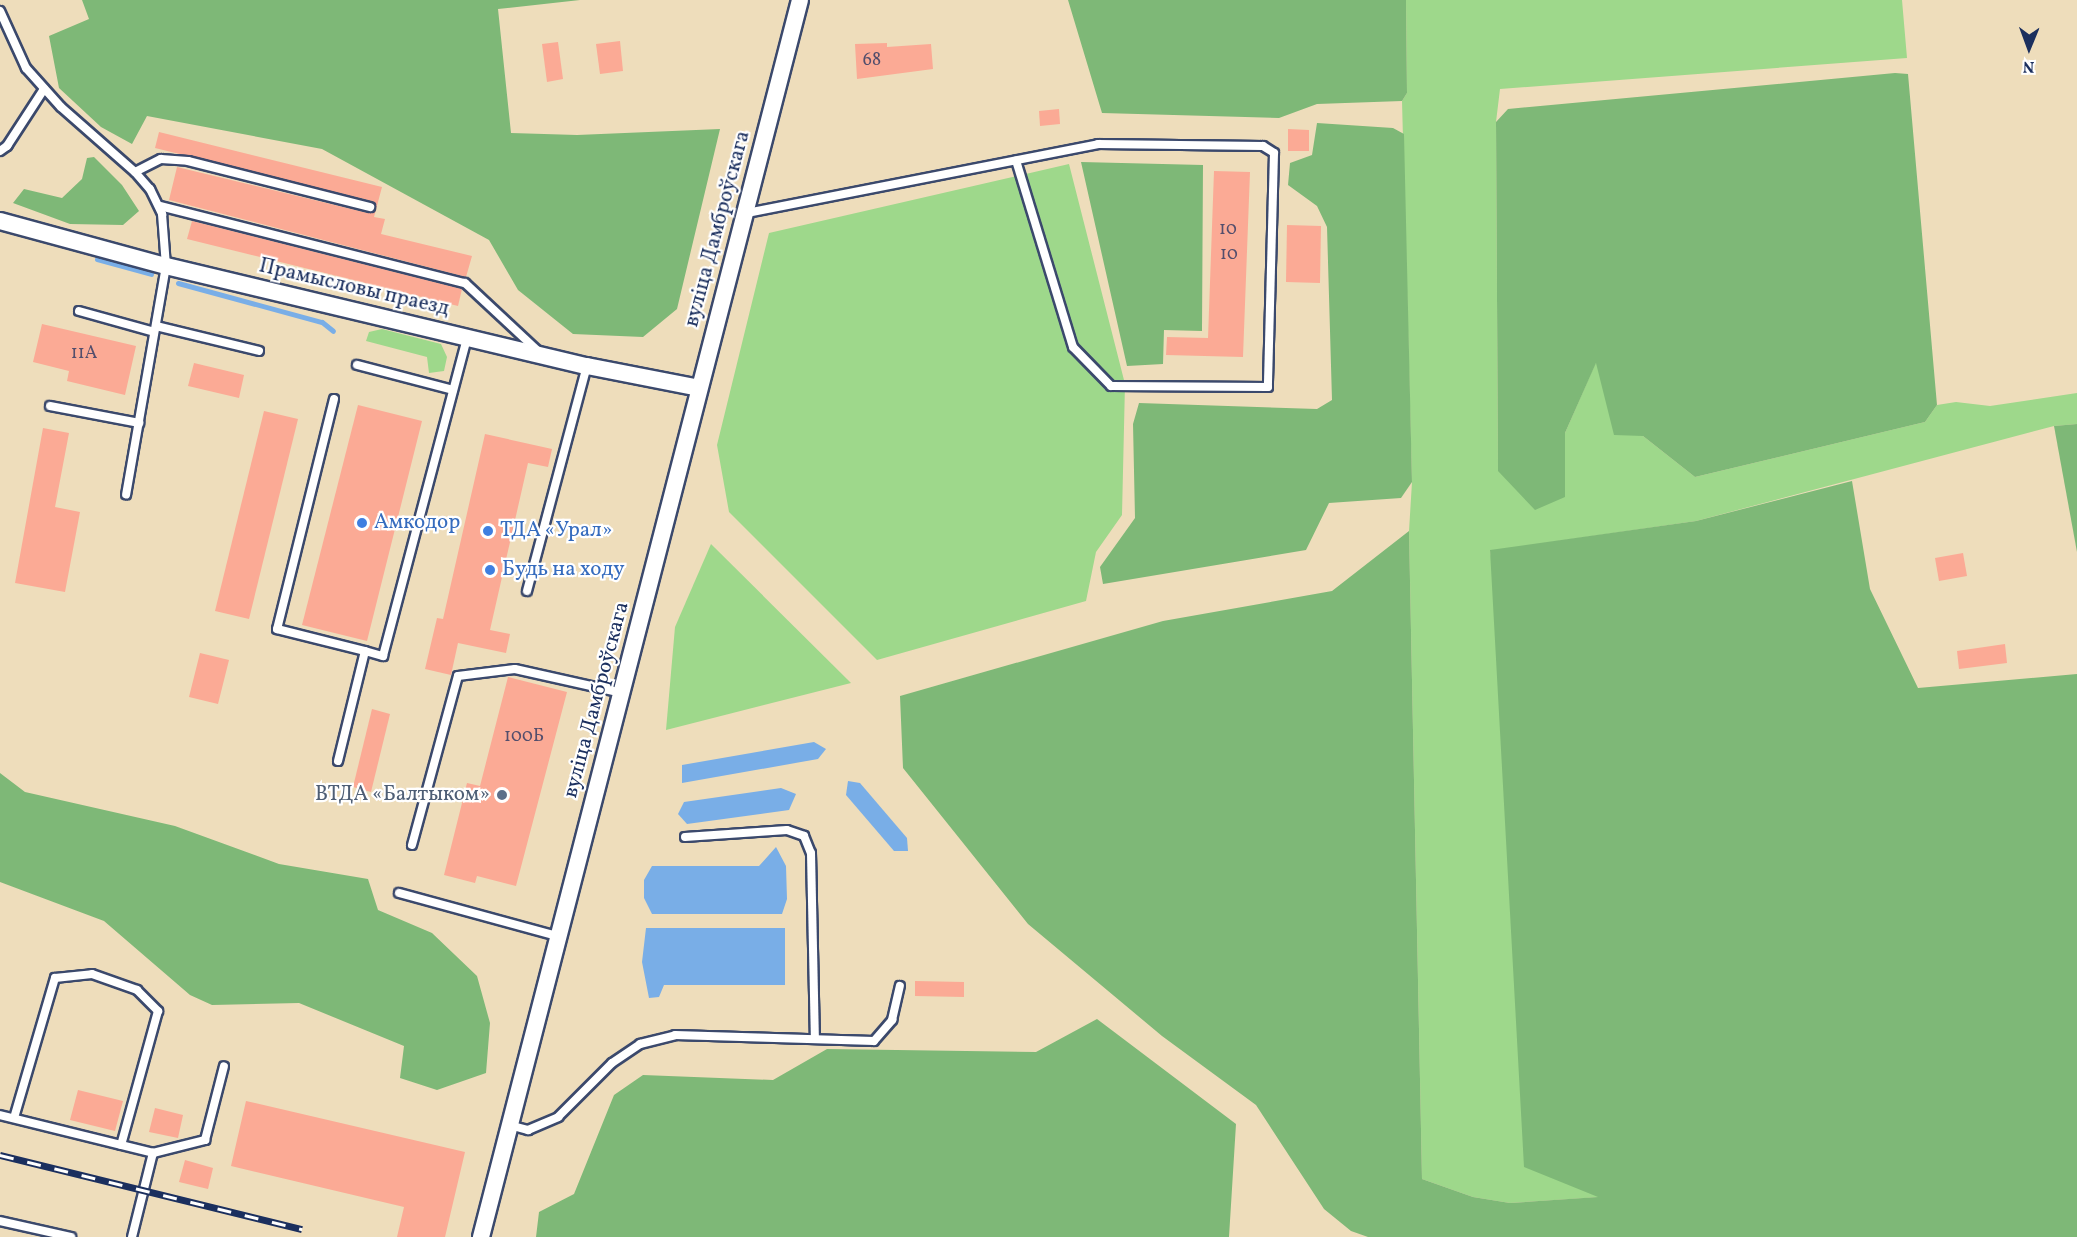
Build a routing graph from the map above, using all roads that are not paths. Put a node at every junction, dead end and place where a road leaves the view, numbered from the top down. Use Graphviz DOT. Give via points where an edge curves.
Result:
graph roads {
  1 [pos="800,0"];
  2 [pos="0,11"];
  3 [pos="44,88"];
  4 [pos="0,151"];
  5 [pos="1016,161"];
  6 [pos="135,172"];
  7 [pos="160,206"];
  8 [pos="370,207"];
  9 [pos="747,213"];
  10 [pos="0,220"];
  11 [pos="166,266"];
  12 [pos="79,311"];
  13 [pos="155,329"];
  14 [pos="467,338"];
  15 [pos="259,351"];
  16 [pos="542,356"];
  17 [pos="357,365"];
  18 [pos="587,366"];
  19 [pos="699,388"];
  20 [pos="453,390"];
  21 [pos="334,399"];
  22 [pos="50,406"];
  23 [pos="139,423"];
  24 [pos="126,495"];
  25 [pos="527,591"];
  26 [pos="365,651"];
  27 [pos="622,693"];
  28 [pos="338,760"];
  29 [pos="685,837"];
  30 [pos="412,845"];
  31 [pos="399,893"];
  32 [pos="557,936"];
  33 [pos="900,986"];
  34 [pos="815,1039"];
  35 [pos="224,1066"];
  36 [pos="0,1115"];
  37 [pos="14,1118"];
  38 [pos="509,1125"];
  39 [pos="121,1145"];
  40 [pos="153,1153"];
  41 [pos="0,1221"];
  42 [pos="70,1237"];
  43 [pos="132,1237"];
  44 [pos="481,1237"];
  1 -- 9 [label="street, вуліца Дамброўскага"];
  2 -- 3 [label="lane" via="26,68"];
  3 -- 4 [label="lane"];
  3 -- 6 [label="lane"];
  5 -- 5 [label="lane" via="1098,144 1263,146 1274,153 1268,387 1112,386 1073,347"];
  5 -- 9 [label="lane"];
  6 -- 7 [label="lane"];
  6 -- 8 [label="lane" via="161,159 188,161"];
  7 -- 11 [label="lane"];
  7 -- 16 [label="lane" via="465,283"];
  9 -- 19 [label="street, вуліца Дамброўскага"];
  10 -- 11 [label="street, Прамысловы праезд"];
  11 -- 13 [label="lane"];
  11 -- 14 [label="street, Прамысловы праезд"];
  12 -- 13 [label="lane"];
  13 -- 15 [label="lane"];
  13 -- 23 [label="lane"];
  14 -- 16 [label="street, Прамысловы праезд"];
  14 -- 20 [label="lane"];
  16 -- 18 [label="street, Прамысловы праезд"];
  17 -- 20 [label="lane"];
  18 -- 19 [label="street, Прамысловы праезд"];
  18 -- 25 [label="lane"];
  19 -- 27 [label="street, вуліца Дамброўскага"];
  20 -- 26 [label="lane" via="383,656"];
  21 -- 26 [label="lane" via="277,629"];
  22 -- 23 [label="lane"];
  23 -- 24 [label="lane"];
  26 -- 28 [label="lane"];
  27 -- 30 [label="lane" via="515,669 458,676"];
  27 -- 32 [label="street, вуліца Дамброўскага"];
  29 -- 34 [label="lane" via="787,830 804,836 812,853"];
  31 -- 32 [label="lane"];
  32 -- 38 [label="street, вуліца Дамброўскага"];
  33 -- 34 [label="lane" via="892,1020 874,1041"];
  34 -- 38 [label="lane" via="675,1035 640,1044 612,1063 558,1117 528,1130"];
  35 -- 40 [label="lane" via="205,1140"];
  36 -- 37 [label="lane"];
  37 -- 39 [label="lane"];
  37 -- 39 [label="lane" via="55,978 92,974 137,990 158,1011"];
  38 -- 44 [label="street, вуліца Дамброўскага"];
  39 -- 40 [label="lane"];
  40 -- 43 [label="lane"];
  41 -- 42 [label="lane"];
}
